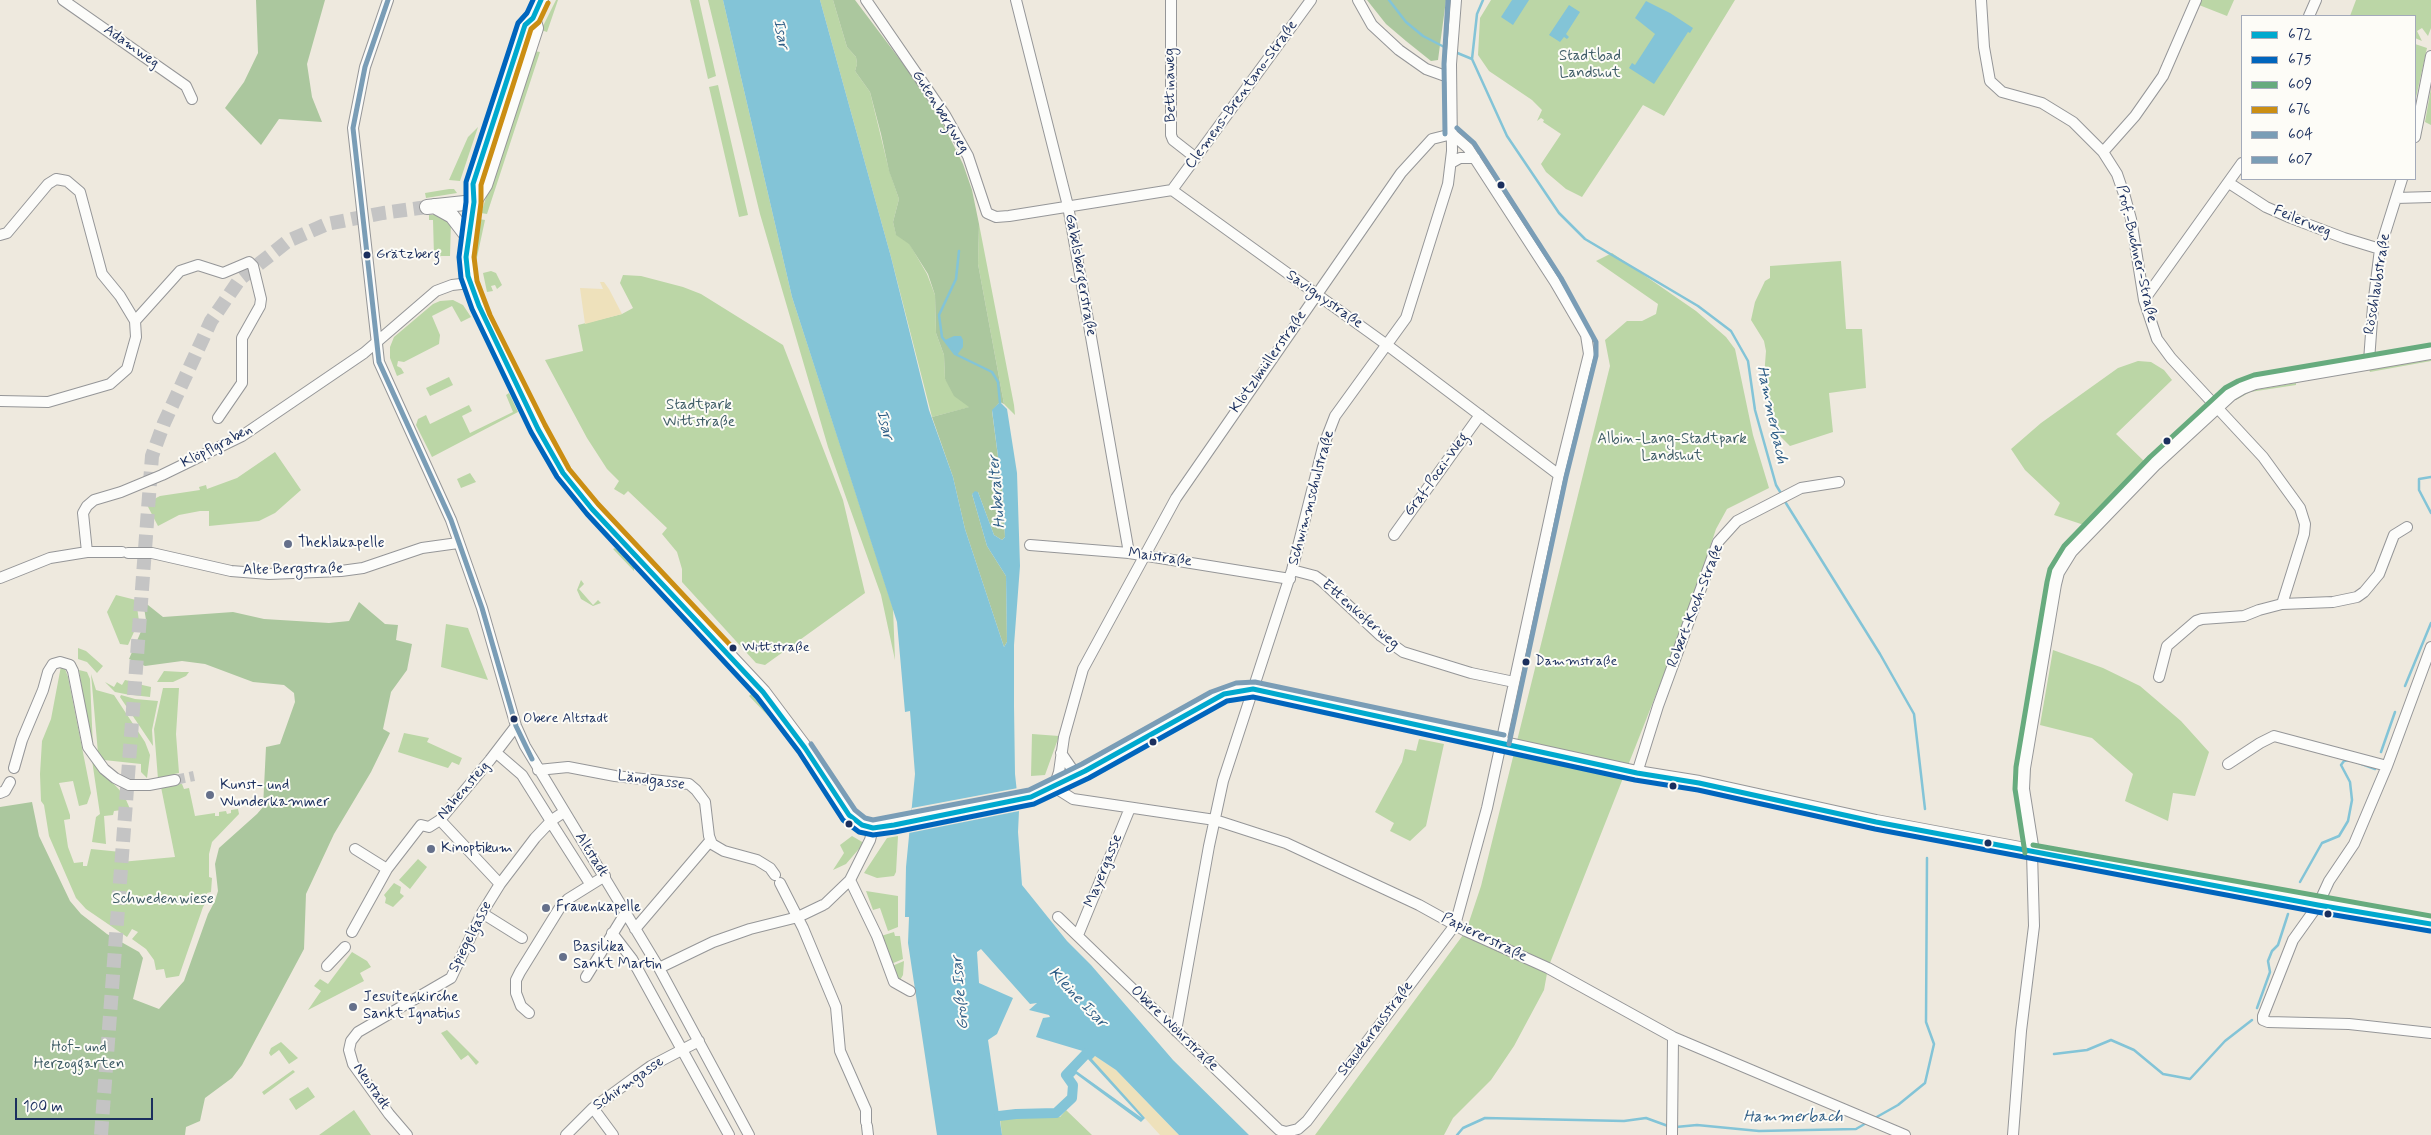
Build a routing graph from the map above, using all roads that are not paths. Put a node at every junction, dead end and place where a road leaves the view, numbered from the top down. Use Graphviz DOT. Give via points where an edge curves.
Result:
graph roads {
  1 [pos="63,0"];
  2 [pos="388,0"];
  3 [pos="540,0"];
  4 [pos="866,0"];
  5 [pos="1016,0"];
  6 [pos="1171,0"];
  7 [pos="1311,0"];
  8 [pos="1358,0"];
  9 [pos="1456,0"];
  10 [pos="1981,0"];
  11 [pos="2196,0"];
  12 [pos="2316,0"];
  13 [pos="2309,15"];
  14 [pos="2431,56"];
  15 [pos="1451,78"];
  16 [pos="192,99"];
  17 [pos="2416,132"];
  18 [pos="1452,134"];
  19 [pos="2102,152"];
  20 [pos="1196,158"];
  21 [pos="1475,158"];
  22 [pos="1451,163"];
  23 [pos="2241,165"];
  24 [pos="2402,180"];
  25 [pos="2229,183"];
  26 [pos="1172,190"];
  27 [pos="2431,197"];
  28 [pos="2396,198"];
  29 [pos="474,202"];
  30 [pos="1068,206"];
  31 [pos="0,235"];
  32 [pos="468,237"];
  33 [pos="2380,249"];
  34 [pos="470,283"];
  35 [pos="1316,293"];
  36 [pos="2144,300"];
  37 [pos="135,321"];
  38 [pos="377,342"];
  39 [pos="1387,345"];
  40 [pos="2431,352"];
  41 [pos="2369,361"];
  42 [pos="0,401"];
  43 [pos="2216,407"];
  44 [pos="1480,415"];
  45 [pos="218,418"];
  46 [pos="1559,475"];
  47 [pos="1839,482"];
  48 [pos="2407,527"];
  49 [pos="1394,535"];
  50 [pos="458,543"];
  51 [pos="1030,544"];
  52 [pos="87,552"];
  53 [pos="1129,552"];
  54 [pos="1143,556"];
  55 [pos="1291,574"];
  56 [pos="0,578"];
  57 [pos="2282,604"];
  58 [pos="2431,647"];
  59 [pos="2159,676"];
  60 [pos="1514,682"];
  61 [pos="1253,689"];
  62 [pos="516,726"];
  63 [pos="1502,742"];
  64 [pos="1061,753"];
  65 [pos="500,756"];
  66 [pos="2228,764"];
  67 [pos="2387,766"];
  68 [pos="14,768"];
  69 [pos="538,770"];
  70 [pos="1081,773"];
  71 [pos="1637,773"];
  72 [pos="175,780"];
  73 [pos="10,782"];
  74 [pos="1054,787"];
  75 [pos="0,793"];
  76 [pos="1130,808"];
  77 [pos="564,812"];
  78 [pos="440,820"];
  79 [pos="1215,820"];
  80 [pos="873,828"];
  81 [pos="710,842"];
  82 [pos="355,849"];
  83 [pos="2032,852"];
  84 [pos="387,869"];
  85 [pos="604,876"];
  86 [pos="850,880"];
  87 [pos="589,882"];
  88 [pos="500,884"];
  89 [pos="2318,906"];
  90 [pos="626,912"];
  91 [pos="482,913"];
  92 [pos="798,917"];
  93 [pos="1058,917"];
  94 [pos="1455,924"];
  95 [pos="2431,924"];
  96 [pos="635,929"];
  97 [pos="352,932"];
  98 [pos="612,934"];
  99 [pos="1078,935"];
  100 [pos="522,938"];
  101 [pos="345,947"];
  102 [pos="327,966"];
  103 [pos="659,968"];
  104 [pos="586,977"];
  105 [pos="910,991"];
  106 [pos="529,1013"];
  107 [pos="1176,1031"];
  108 [pos="2431,1033"];
  109 [pos="355,1035"];
  110 [pos="1673,1036"];
  111 [pos="699,1041"];
  112 [pos="681,1049"];
  113 [pos="593,1108"];
  114 [pos="867,1128"];
  115 [pos="1294,1130"];
  116 [pos="747,1131"];
  117 [pos="1898,1133"];
  118 [pos="729,1134"];
  119 [pos="407,1135"];
  120 [pos="566,1135"];
  121 [pos="613,1135"];
  122 [pos="1672,1135"];
  123 [pos="2013,1135"];
  1 -- 16 [label="street, Adamweg" via="186,86"];
  2 -- 38 [label="street, Altstadt" via="366,67 353,128"];
  3 -- 29 [label="main road" via="533,18 536,28 532,42 485,185"];
  4 -- 30 [label="street, Gutenbergweg" via="950,123 968,156 987,213 1003,217"];
  5 -- 30 [label="street, Gabelsbergerstraße"];
  6 -- 20 [label="street, Bettinaweg" via="1171,135"];
  7 -- 20 [label="street, Clemens-Brentano-Straße"];
  8 -- 15 [label="street" via="1372,25 1398,50 1426,69"];
  9 -- 15 [label="street"];
  10 -- 19 [label="street, Prof.-Buchner-Straße" via="1987,72 1994,85 2002,92 2030,99 2057,112 2085,131"];
  11 -- 19 [label="street" via="2163,76 2135,116"];
  12 -- 13 [label="street"];
  14 -- 17 [label="street"];
  15 -- 18 [label="street"];
  18 -- 21 [label="street"];
  18 -- 22 [label="street, Schwimmschulstraße"];
  18 -- 35 [label="street, Klötzlmüllerstraße" via="1432,139 1401,173"];
  19 -- 36 [label="street, Prof.-Buchner-Straße" via="2117,174 2129,212"];
  20 -- 26 [label="street, Clemens-Brentano-Straße"];
  21 -- 22 [label="street" via="1460,158"];
  21 -- 46 [label="street" via="1555,282 1589,343"];
  22 -- 39 [label="street, Schwimmschulstraße" via="1442,205 1410,309"];
  23 -- 25 [label="street"];
  24 -- 28 [label="street, Röschlaubstraße"];
  25 -- 33 [label="street, Feilerweg" via="2266,207 2291,218"];
  25 -- 36 [label="street"];
  26 -- 30 [label="street"];
  26 -- 35 [label="street, Savignystraße"];
  27 -- 28 [label="street"];
  28 -- 33 [label="street, Röschlaubstraße"];
  29 -- 32 [label="main road"];
  29 -- 32 [label="main road" via="431,206 456,219"];
  30 -- 53 [label="street, Gabelsbergerstraße"];
  31 -- 37 [label="street" via="7,233 48,184 56,179 68,181 80,192 102,274"];
  32 -- 34 [label="main road" via="466,257"];
  33 -- 41 [label="street, Röschlaubstraße"];
  34 -- 38 [label="street" via="436,291"];
  34 -- 80 [label="main road" via="488,327 563,473 592,509 763,692 849,815 862,825"];
  35 -- 39 [label="street, Savignystraße"];
  35 -- 54 [label="street, Klötzlmüllerstraße" via="1211,444"];
  36 -- 43 [label="street, Prof.-Buchner-Straße" via="2164,350"];
  37 -- 42 [label="street" via="136,337 127,369 110,384 48,402"];
  37 -- 45 [label="street" via="175,276 188,267 198,265 224,273 244,262 251,263 260,306 242,338 242,383"];
  38 -- 50 [label="street, Altstadt" via="382,371 436,484"];
  38 -- 52 [label="street, Klöpflgraben" via="242,436 162,475 94,500 83,513"];
  39 -- 44 [label="street, Savignystraße"];
  39 -- 55 [label="street, Schwimmschulstraße" via="1333,419"];
  40 -- 41 [label="main road"];
  41 -- 43 [label="main road" via="2256,382 2230,394"];
  43 -- 57 [label="street, Prof.-Buchner-Straße" via="2276,472 2304,519 2301,543"];
  43 -- 83 [label="main road" via="2079,540 2057,572 2023,768 2022,789"];
  44 -- 46 [label="street, Savignystraße"];
  44 -- 49 [label="street, Graf-Pocci-Weg"];
  46 -- 60 [label="street"];
  47 -- 71 [label="street, Robert-Koch-Straße" via="1801,488 1729,528 1718,542"];
  48 -- 57 [label="street" via="2394,536 2379,574 2364,592 2333,602"];
  50 -- 52 [label="street, Alte Bergstraße" via="422,548 356,569 269,574 231,571 152,553"];
  50 -- 62 [label="street, Altstadt" via="482,608"];
  51 -- 53 [label="street, Maistraße"];
  52 -- 56 [label="street, Alte Bergstraße" via="50,558"];
  53 -- 54 [label="street, Maistraße"];
  54 -- 55 [label="street, Maistraße"];
  54 -- 64 [label="street, Klötzlmüllerstraße" via="1083,669"];
  55 -- 60 [label="street, Ettenkoferweg" via="1315,576 1403,652 1471,673"];
  55 -- 61 [label="street, Schwimmschulstraße"];
  57 -- 59 [label="street" via="2244,616 2209,617 2196,621 2167,646"];
  58 -- 67 [label="street"];
  60 -- 63 [label="street"];
  61 -- 63 [label="main road"];
  61 -- 70 [label="main road" via="1224,694"];
  61 -- 79 [label="street, Schwimmschulstraße" via="1223,781"];
  62 -- 69 [label="street, Altstadt"];
  62 -- 78 [label="street, Nahensteig"];
  63 -- 71 [label="main road"];
  63 -- 94 [label="street"];
  64 -- 70 [label="street" via="1072,769"];
  64 -- 74 [label="street, Klötzlmüllerstraße"];
  65 -- 87 [label="street, Altstadt" via="522,775"];
  66 -- 67 [label="street" via="2274,736"];
  67 -- 89 [label="street" via="2354,844 2329,881"];
  68 -- 72 [label="street" via="48,672 53,664 60,662 73,671 88,747 97,761 126,785"];
  69 -- 77 [label="street, Altstadt"];
  69 -- 81 [label="street, Ländgasse" via="567,764 616,776 688,784 705,802"];
  70 -- 74 [label="main road"];
  71 -- 83 [label="main road"];
  73 -- 75 [label="street" via="6,791"];
  74 -- 76 [label="street, Papiererstraße" via="1073,799"];
  74 -- 80 [label="main road" via="1018,800"];
  76 -- 79 [label="street, Papiererstraße"];
  76 -- 99 [label="street, Mayergasse"];
  77 -- 85 [label="street, Altstadt"];
  77 -- 88 [label="street, Spiegelgasse" via="535,838"];
  78 -- 84 [label="street, Nahensteig" via="429,827 421,825"];
  78 -- 88 [label="street"];
  79 -- 94 [label="street, Papiererstraße" via="1286,843"];
  79 -- 107 [label="street, Schwimmschulstraße"];
  80 -- 86 [label="street"];
  81 -- 92 [label="street" via="724,851 763,863 778,879"];
  81 -- 96 [label="street"];
  82 -- 84 [label="street"];
  83 -- 89 [label="main road"];
  83 -- 123 [label="street" via="2034,926"];
  84 -- 97 [label="street, Nahensteig"];
  85 -- 90 [label="street, Altstadt"];
  85 -- 106 [label="street" via="568,899 559,909 520,972 516,993 521,1006"];
  86 -- 92 [label="street" via="824,904"];
  86 -- 105 [label="street" via="877,936 894,982"];
  88 -- 91 [label="street, Spiegelgasse"];
  89 -- 95 [label="main road"];
  89 -- 108 [label="street" via="2293,940 2263,1020 2349,1024"];
  90 -- 96 [label="street, Altstadt"];
  90 -- 98 [label="street"];
  91 -- 100 [label="street"];
  91 -- 109 [label="street, Spiegelgasse" via="451,978"];
  92 -- 103 [label="street" via="713,942"];
  92 -- 114 [label="street" via="836,1008 840,1051 866,1110"];
  93 -- 99 [label="street, Obere Wöhrstraße"];
  94 -- 110 [label="street, Papiererstraße" via="1548,968"];
  94 -- 115 [label="street, Staudenrausstraße" via="1307,1121"];
  96 -- 103 [label="street, Altstadt"];
  98 -- 104 [label="street"];
  98 -- 112 [label="street" via="632,960"];
  99 -- 107 [label="street, Obere Wöhrstraße"];
  101 -- 102 [label="street"];
  103 -- 111 [label="street, Altstadt"];
  107 -- 115 [label="street, Obere Wöhrstraße" via="1279,1130"];
  109 -- 119 [label="street, Neustadt" via="349,1048 353,1064"];
  110 -- 117 [label="street, Papiererstraße"];
  110 -- 122 [label="street"];
  111 -- 112 [label="street, Schirmgasse"];
  111 -- 116 [label="street, Altstadt"];
  112 -- 113 [label="street, Schirmgasse" via="651,1066"];
  112 -- 118 [label="street"];
  113 -- 120 [label="street, Schirmgasse"];
  113 -- 121 [label="street"];
  116 -- 118 [label="street"];
}
